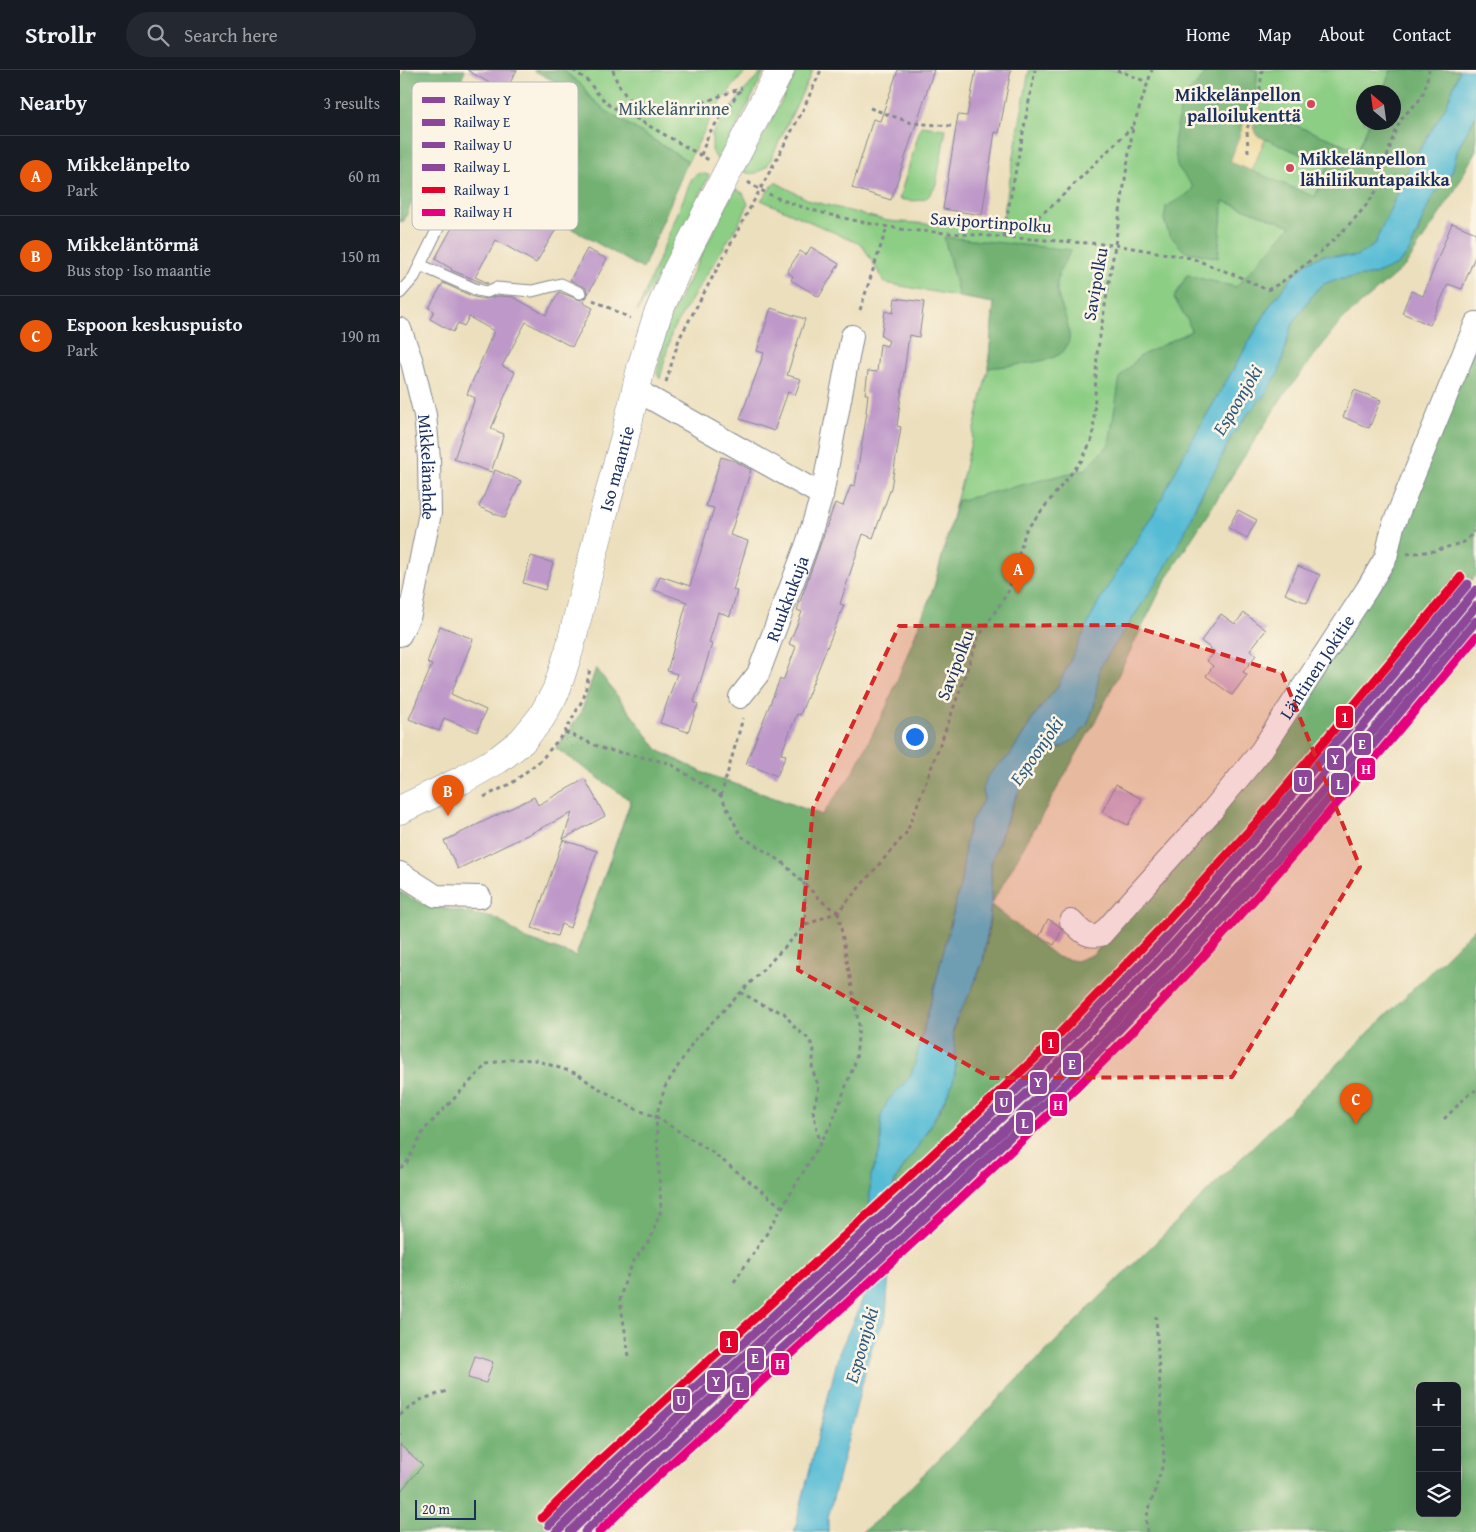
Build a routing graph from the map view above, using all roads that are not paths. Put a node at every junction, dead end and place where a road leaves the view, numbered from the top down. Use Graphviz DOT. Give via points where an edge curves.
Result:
graph roads {
  1 [pos="780,70"];
  2 [pos="437,230"];
  3 [pos="420,264"];
  4 [pos="400,292"];
  5 [pos="580,294"];
  6 [pos="1476,323"];
  7 [pos="400,329"];
  8 [pos="852,336"];
  9 [pos="636,390"];
  10 [pos="822,495"];
  11 [pos="400,636"];
  12 [pos="741,707"];
  13 [pos="400,810"];
  14 [pos="400,873"];
  15 [pos="480,897"];
  16 [pos="1071,921"];
  1 -- 9 [label="main road, Iso maantie" via="676,272 657,316"];
  2 -- 3 [label="lane"];
  3 -- 4 [label="lane"];
  3 -- 5 [label="lane" via="487,292 496,288 532,290 561,284"];
  6 -- 16 [label="street, Läntinen Jokitie" via="1393,526 1386,557 1261,750 1210,813 1101,935 1091,937"];
  7 -- 11 [label="street, Mikkelänahde" via="425,415 430,513 410,614"];
  8 -- 10 [label="street, Ruukkukuja"];
  9 -- 10 [label="street"];
  9 -- 13 [label="main road, Iso maantie" via="569,651 556,691 541,718 522,741 499,760"];
  10 -- 12 [label="street, Ruukkukuja" via="763,662"];
  14 -- 15 [label="street" via="436,896"];
}
